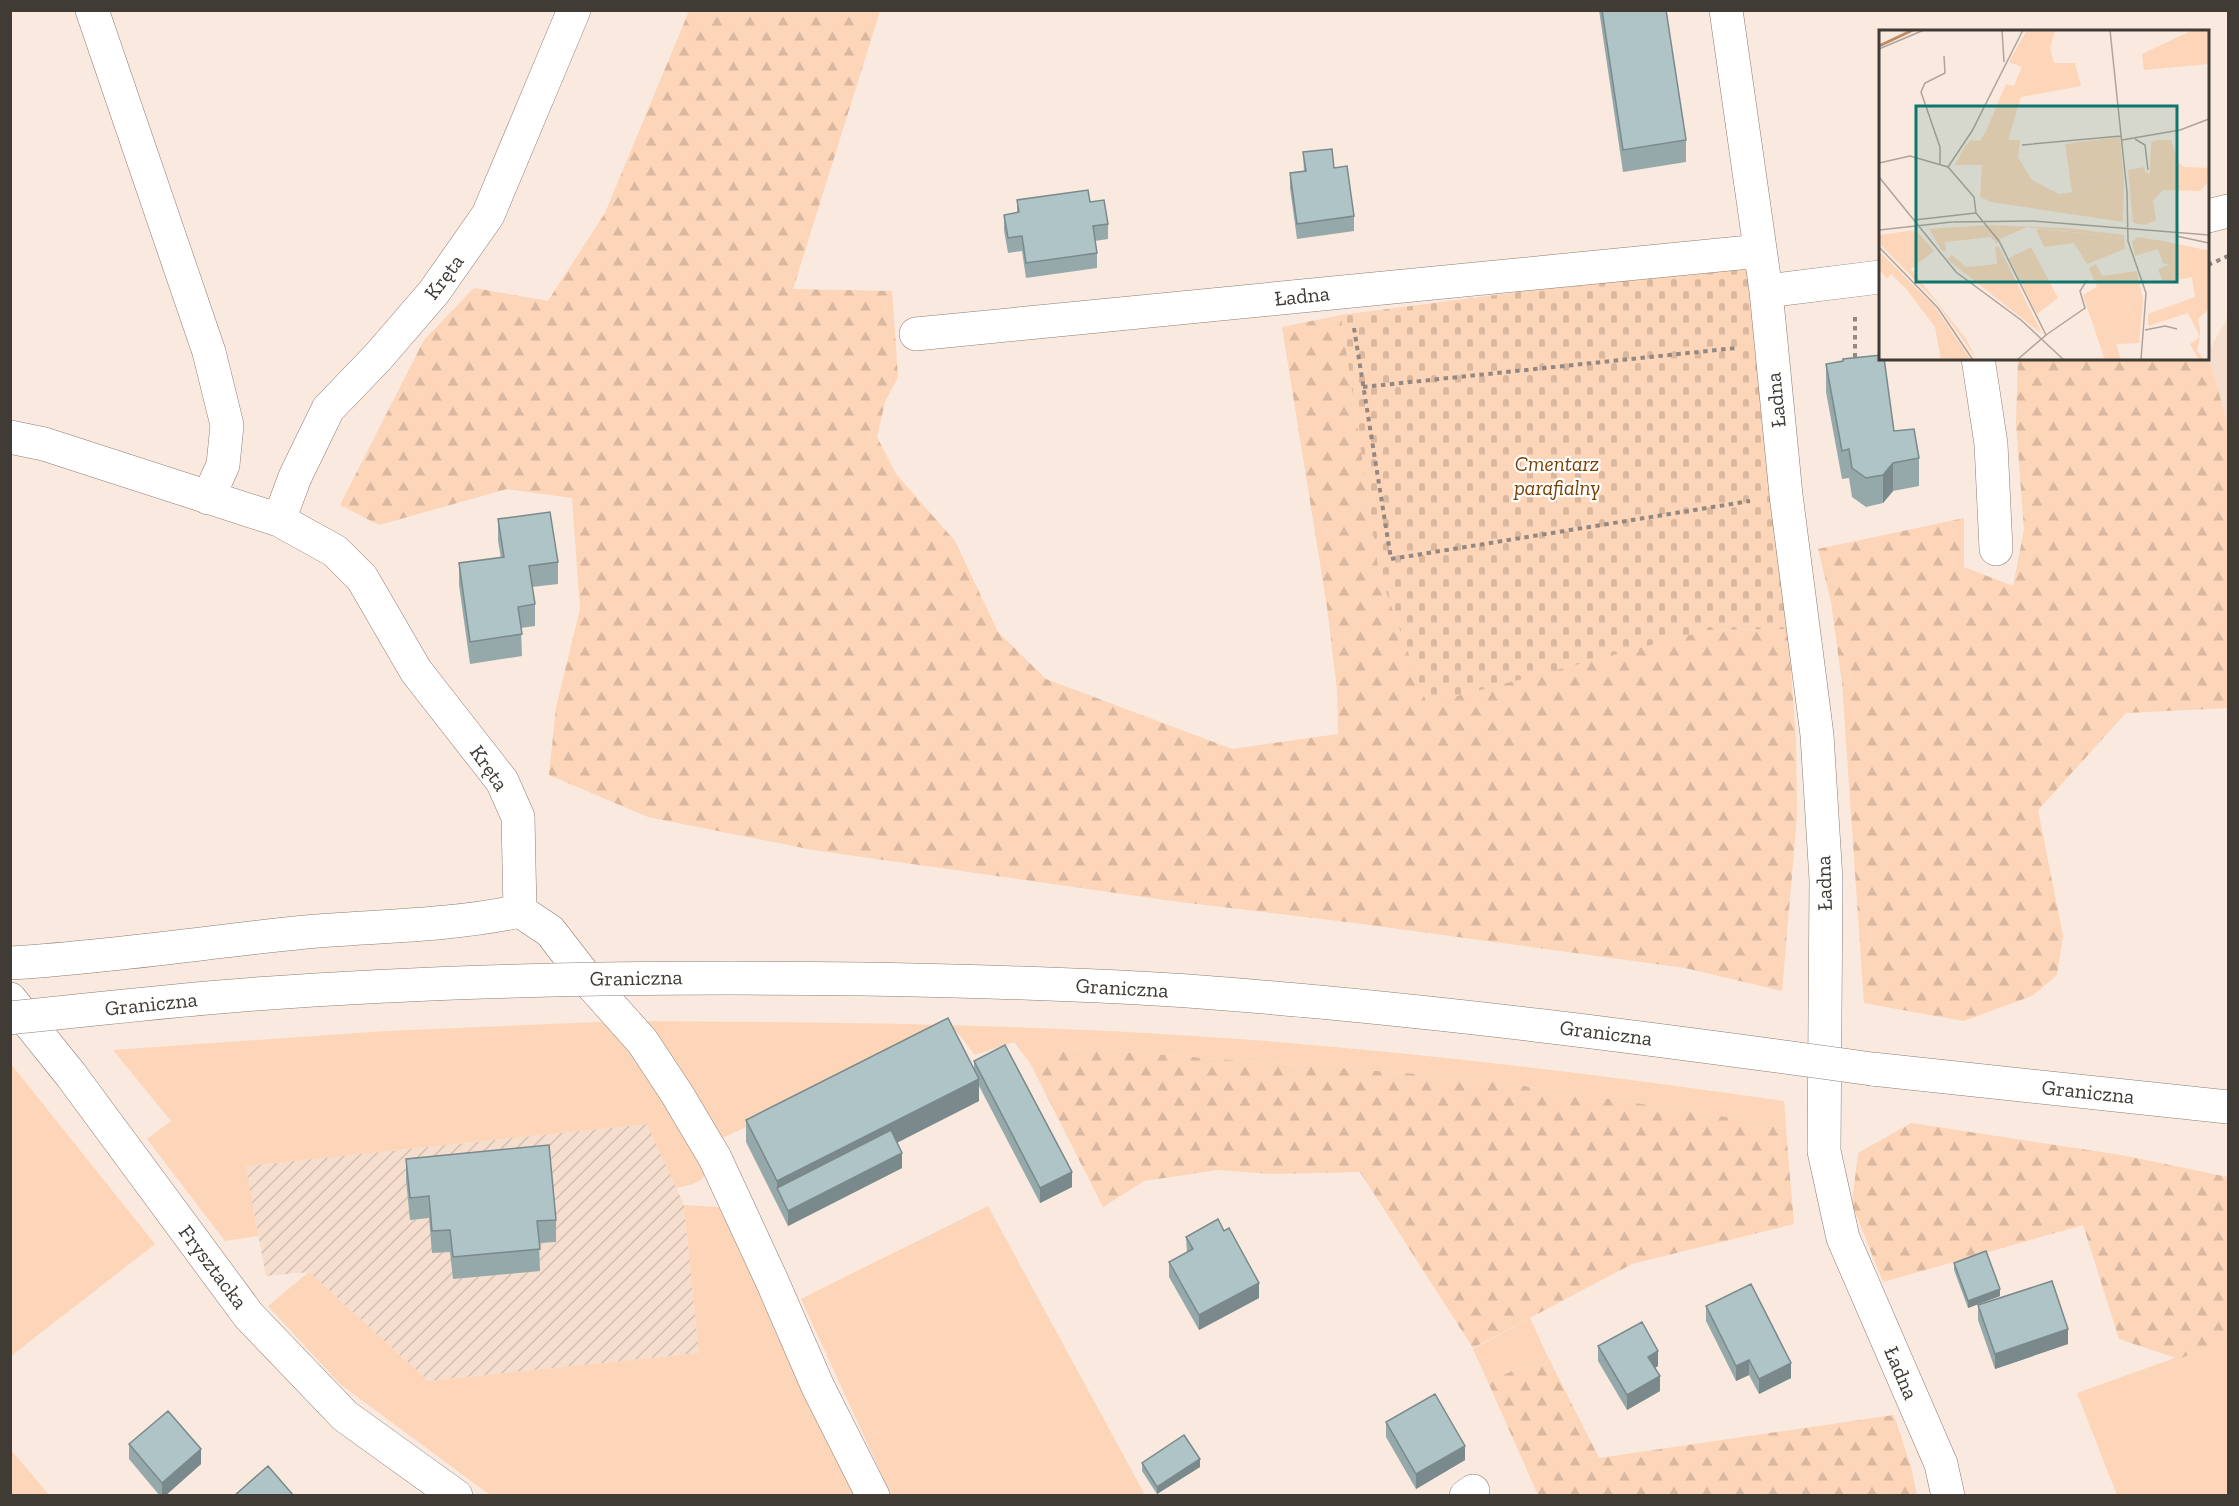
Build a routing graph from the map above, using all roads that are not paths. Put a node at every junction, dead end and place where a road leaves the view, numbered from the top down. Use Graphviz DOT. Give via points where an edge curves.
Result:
graph roads {
  1 [pos="92,10"];
  2 [pos="574,10"];
  3 [pos="1726,10"];
  4 [pos="2229,211"];
  5 [pos="2209,216"];
  6 [pos="1760,251"];
  7 [pos="1873,279"];
  8 [pos="1766,291"];
  9 [pos="916,334"];
  10 [pos="1978,360"];
  11 [pos="10,437"];
  12 [pos="208,498"];
  13 [pos="279,520"];
  14 [pos="1996,549"];
  15 [pos="520,911"];
  16 [pos="10,963"];
  17 [pos="10,999"];
  18 [pos="10,1018"];
  19 [pos="2229,1107"];
  20 [pos="456,1496"];
  21 [pos="873,1496"];
  22 [pos="1948,1496"];
  1 -- 12 [label="main road" via="209,352 227,425 223,465"];
  2 -- 13 [label="main road, Kręta" via="488,215 434,292 328,409"];
  3 -- 6 [label="main road, Ładna"];
  4 -- 5 [label="main road"];
  6 -- 8 [label="main road, Ładna"];
  6 -- 9 [label="main road, Ładna"];
  7 -- 8 [label="main road"];
  8 -- 22 [label="main road, Ładna" via="1786,495 1817,735 1826,880 1824,1151 1843,1238 1941,1464"];
  10 -- 14 [label="main road" via="1991,444"];
  11 -- 12 [label="main road, Kręta" via="44,444"];
  12 -- 13 [label="main road, Kręta"];
  13 -- 15 [label="main road, Kręta" via="335,551 362,578 416,671 502,781 518,817"];
  15 -- 16 [label="main road" via="485,919"];
  15 -- 21 [label="main road" via="550,931 642,1041 677,1094 720,1168 818,1387"];
  17 -- 20 [label="main road, Frysztacka" via="249,1316 345,1416"];
  18 -- 19 [label="main road, Graniczna, bridge" via="322,990 562,980 694,977 1008,982 1198,992 1479,1017 1872,1069"];
}
